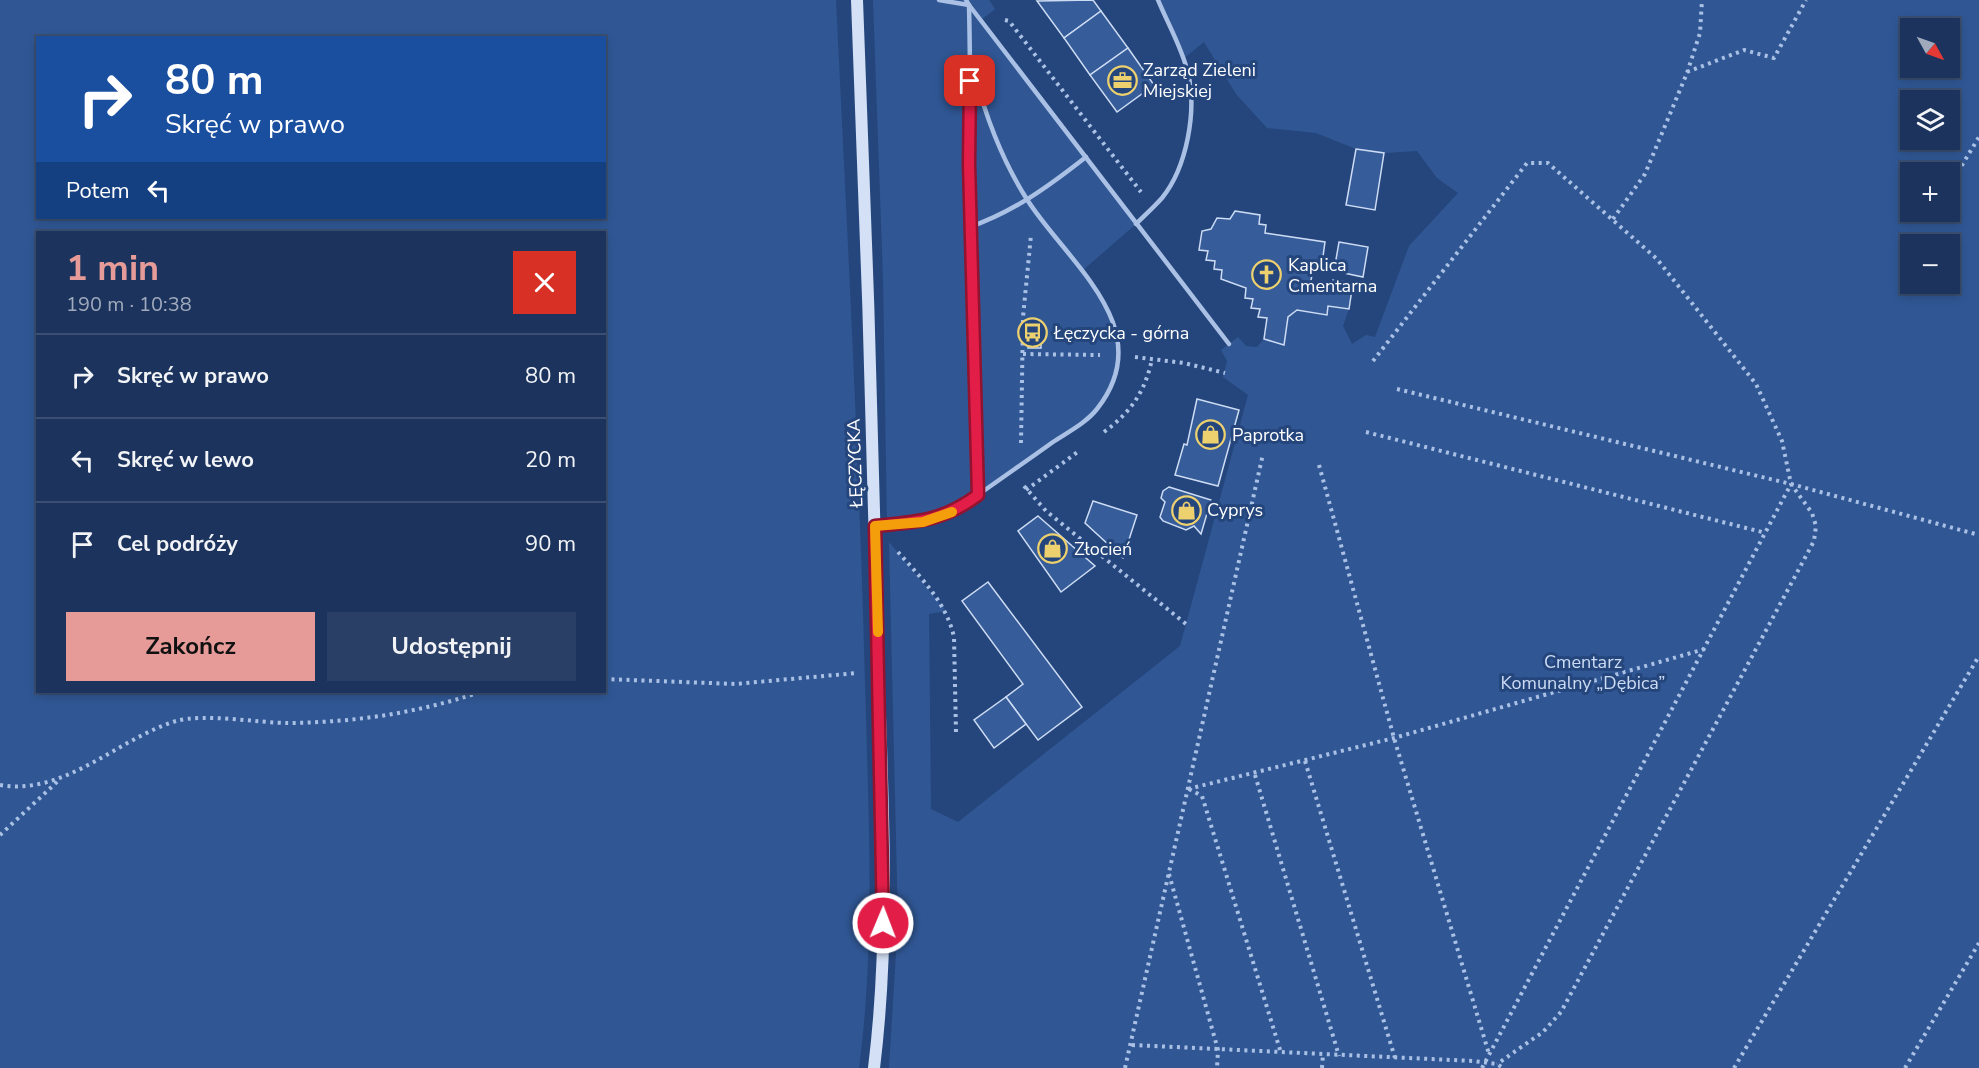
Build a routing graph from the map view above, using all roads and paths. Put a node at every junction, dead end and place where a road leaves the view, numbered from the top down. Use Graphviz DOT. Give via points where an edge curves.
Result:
graph roads {
  1 [pos="857,0"];
  2 [pos="939,0"];
  3 [pos="1158,0"];
  4 [pos="1702,0"];
  5 [pos="1806,0"];
  6 [pos="968,2"];
  7 [pos="971,61"];
  8 [pos="1687,73"];
  9 [pos="1979,136"];
  10 [pos="1086,157"];
  11 [pos="1960,168"];
  12 [pos="1028,201"];
  13 [pos="1613,219"];
  14 [pos="1136,224"];
  15 [pos="970,227"];
  16 [pos="1228,344"];
  17 [pos="1373,361"];
  18 [pos="1397,389"];
  19 [pos="1366,432"];
  20 [pos="1263,454"];
  21 [pos="1319,465"];
  22 [pos="1791,484"];
  23 [pos="978,495"];
  24 [pos="875,526"];
  25 [pos="1766,533"];
  26 [pos="1979,535"];
  27 [pos="1705,649"];
  28 [pos="1979,656"];
  29 [pos="879,670"];
  30 [pos="606,679"];
  31 [pos="478,693"];
  32 [pos="956,733"];
  33 [pos="1394,738"];
  34 [pos="1305,761"];
  35 [pos="1255,775"];
  36 [pos="59,780"];
  37 [pos="0,785"];
  38 [pos="1188,789"];
  39 [pos="0,835"];
  40 [pos="1168,873"];
  41 [pos="1979,943"];
  42 [pos="1132,1045"];
  43 [pos="1218,1050"];
  44 [pos="1281,1053"];
  45 [pos="1323,1054"];
  46 [pos="1489,1054"];
  47 [pos="1339,1056"];
  48 [pos="1395,1058"];
  49 [pos="1485,1062"];
  50 [pos="1497,1064"];
  51 [pos="874,1068"];
  52 [pos="1125,1068"];
  53 [pos="1217,1068"];
  54 [pos="1322,1068"];
  55 [pos="1482,1068"];
  56 [pos="1503,1068"];
  57 [pos="1734,1068"];
  58 [pos="1905,1068"];
  1 -- 24 [label="main road, ŁĘCZYCKA"];
  2 -- 6 [label="lane"];
  3 -- 14 [label="lane" via="1187,72 1190,117 1175,178 1163,197"];
  4 -- 8 [label="path" via="1700,33"];
  5 -- 8 [label="path" via="1774,58 1744,50"];
  6 -- 7 [label="lane"];
  6 -- 10 [label="lane"];
  7 -- 12 [label="lane" via="998,147"];
  7 -- 15 [label="lane"];
  8 -- 13 [label="path" via="1645,174"];
  9 -- 11 [label="path"];
  10 -- 12 [label="lane"];
  10 -- 14 [label="lane"];
  12 -- 15 [label="lane"];
  12 -- 23 [label="lane" via="1082,271 1114,322 1119,339 1117,370 1095,412"];
  13 -- 17 [label="path" via="1548,163 1527,163"];
  13 -- 22 [label="path" via="1657,259 1756,384 1782,441"];
  14 -- 16 [label="lane"];
  15 -- 23 [label="lane"];
  18 -- 22 [label="path"];
  19 -- 25 [label="path"];
  20 -- 38 [label="path"];
  21 -- 33 [label="path"];
  22 -- 25 [label="path"];
  22 -- 26 [label="path"];
  22 -- 50 [label="path" via="1812,513 1816,526 1814,541 1561,1012 1544,1032"];
  23 -- 24 [label="lane" via="936,519"];
  24 -- 29 [label="main road, ŁĘCZYCKA"];
  24 -- 32 [label="path" via="946,611 954,637"];
  25 -- 27 [label="path"];
  27 -- 33 [label="path"];
  27 -- 46 [label="path"];
  28 -- 57 [label="path"];
  29 -- 30 [label="path" via="735,684"];
  29 -- 51 [label="main road, ŁĘCZYCKA" via="883,968"];
  31 -- 36 [label="path" via="440,705 352,722 178,720"];
  33 -- 34 [label="path"];
  33 -- 46 [label="path"];
  34 -- 35 [label="path"];
  34 -- 48 [label="path"];
  35 -- 38 [label="path"];
  35 -- 47 [label="path"];
  36 -- 37 [label="path" via="13,787"];
  36 -- 39 [label="path"];
  38 -- 40 [label="path"];
  38 -- 44 [label="path" via="1202,795"];
  40 -- 42 [label="path"];
  40 -- 43 [label="path"];
  41 -- 58 [label="path"];
  42 -- 43 [label="path"];
  42 -- 52 [label="path"];
  43 -- 44 [label="path"];
  43 -- 53 [label="path"];
  44 -- 45 [label="path"];
  45 -- 47 [label="path"];
  45 -- 54 [label="path"];
  46 -- 49 [label="path"];
  47 -- 48 [label="path"];
  48 -- 49 [label="path"];
  49 -- 50 [label="path"];
  49 -- 55 [label="path"];
  50 -- 56 [label="path"];
}
